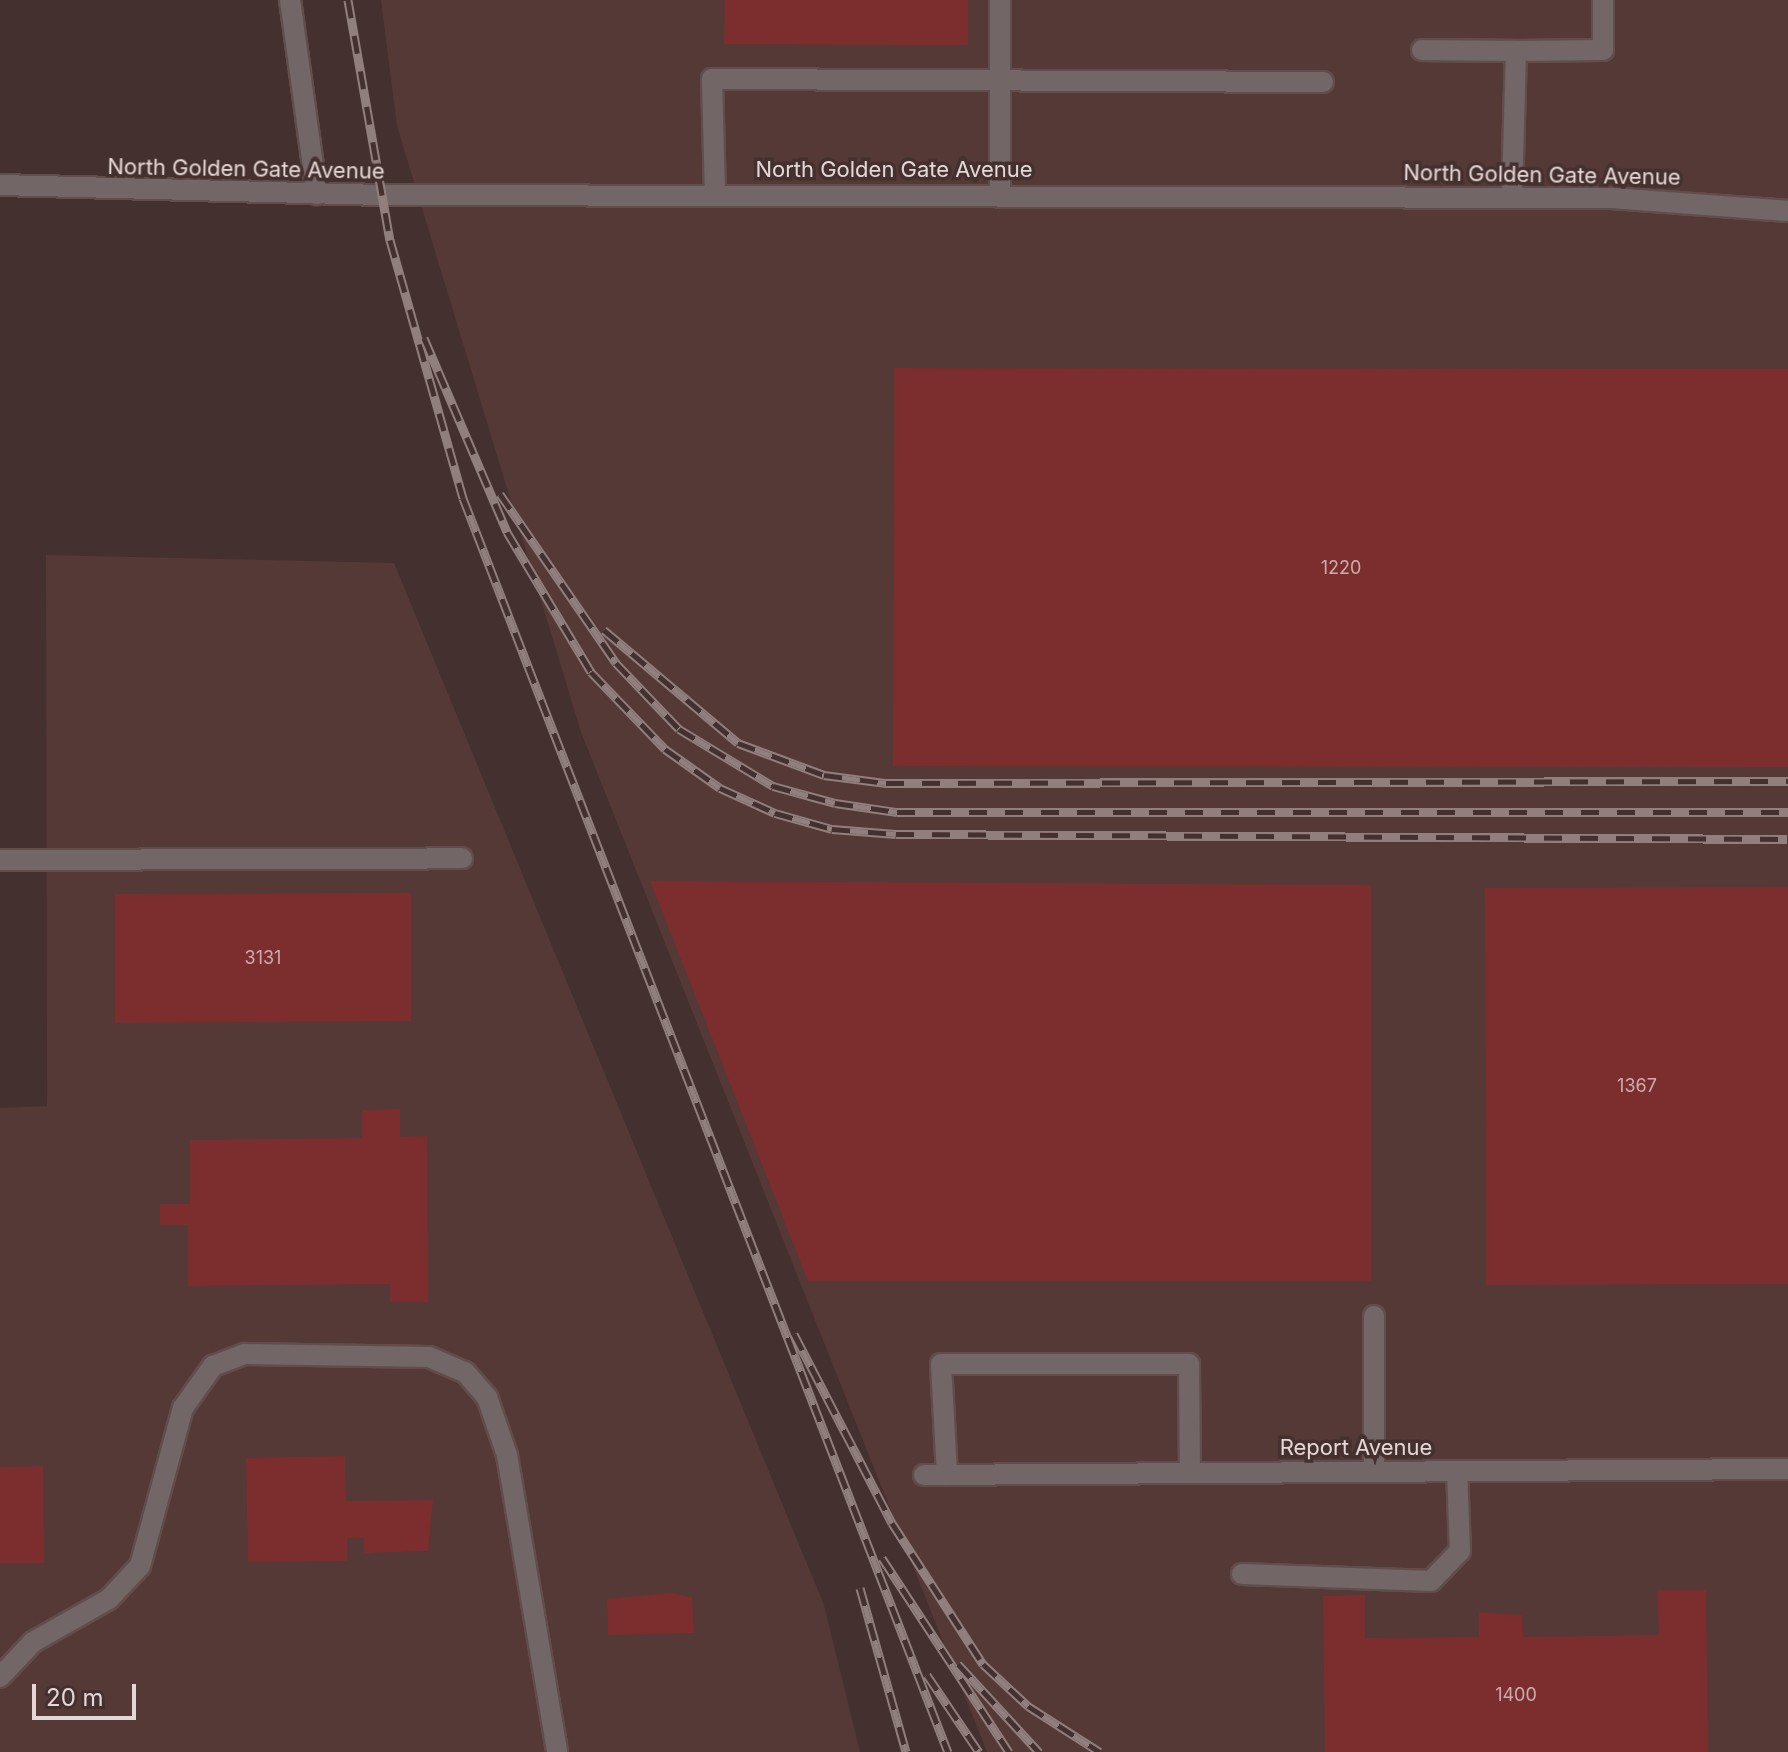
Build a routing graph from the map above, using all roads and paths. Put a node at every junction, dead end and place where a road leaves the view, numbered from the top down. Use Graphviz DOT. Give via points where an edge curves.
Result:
graph roads {
  1 [pos="290,0"];
  2 [pos="1000,0"];
  3 [pos="1603,0"];
  4 [pos="1422,50"];
  5 [pos="1516,51"];
  6 [pos="1323,82"];
  7 [pos="1000,84"];
  8 [pos="0,185"];
  9 [pos="317,194"];
  10 [pos="715,194"];
  11 [pos="1000,194"];
  12 [pos="1512,197"];
  13 [pos="1788,211"];
  14 [pos="462,858"];
  15 [pos="0,860"];
  16 [pos="1374,1316"];
  17 [pos="1788,1469"];
  18 [pos="1457,1471"];
  19 [pos="1374,1472"];
  20 [pos="1190,1473"];
  21 [pos="924,1475"];
  22 [pos="947,1475"];
  23 [pos="1242,1574"];
  24 [pos="0,1677"];
  25 [pos="557,1752"];
  1 -- 9 [label="street"];
  2 -- 7 [label="street"];
  3 -- 5 [label="street" via="1603,50"];
  4 -- 5 [label="street"];
  5 -- 12 [label="street"];
  6 -- 7 [label="street"];
  7 -- 10 [label="street" via="712,79"];
  7 -- 11 [label="street"];
  8 -- 9 [label="street, North Golden Gate Avenue"];
  9 -- 10 [label="street, North Golden Gate Avenue"];
  10 -- 11 [label="street, North Golden Gate Avenue"];
  11 -- 12 [label="street, North Golden Gate Avenue"];
  12 -- 13 [label="street, North Golden Gate Avenue"];
  14 -- 15 [label="street"];
  16 -- 19 [label="street"];
  17 -- 18 [label="street, Report Avenue"];
  18 -- 19 [label="street, Report Avenue"];
  18 -- 23 [label="street" via="1460,1551 1431,1581"];
  19 -- 20 [label="street, Report Avenue"];
  20 -- 22 [label="street, Report Avenue"];
  20 -- 22 [label="street" via="1189,1364 941,1364"];
  21 -- 22 [label="street, Report Avenue"];
  24 -- 25 [label="street" via="33,1642 109,1599 140,1566 183,1408 213,1366 245,1354 429,1357 465,1372 487,1397 507,1455"];
}
